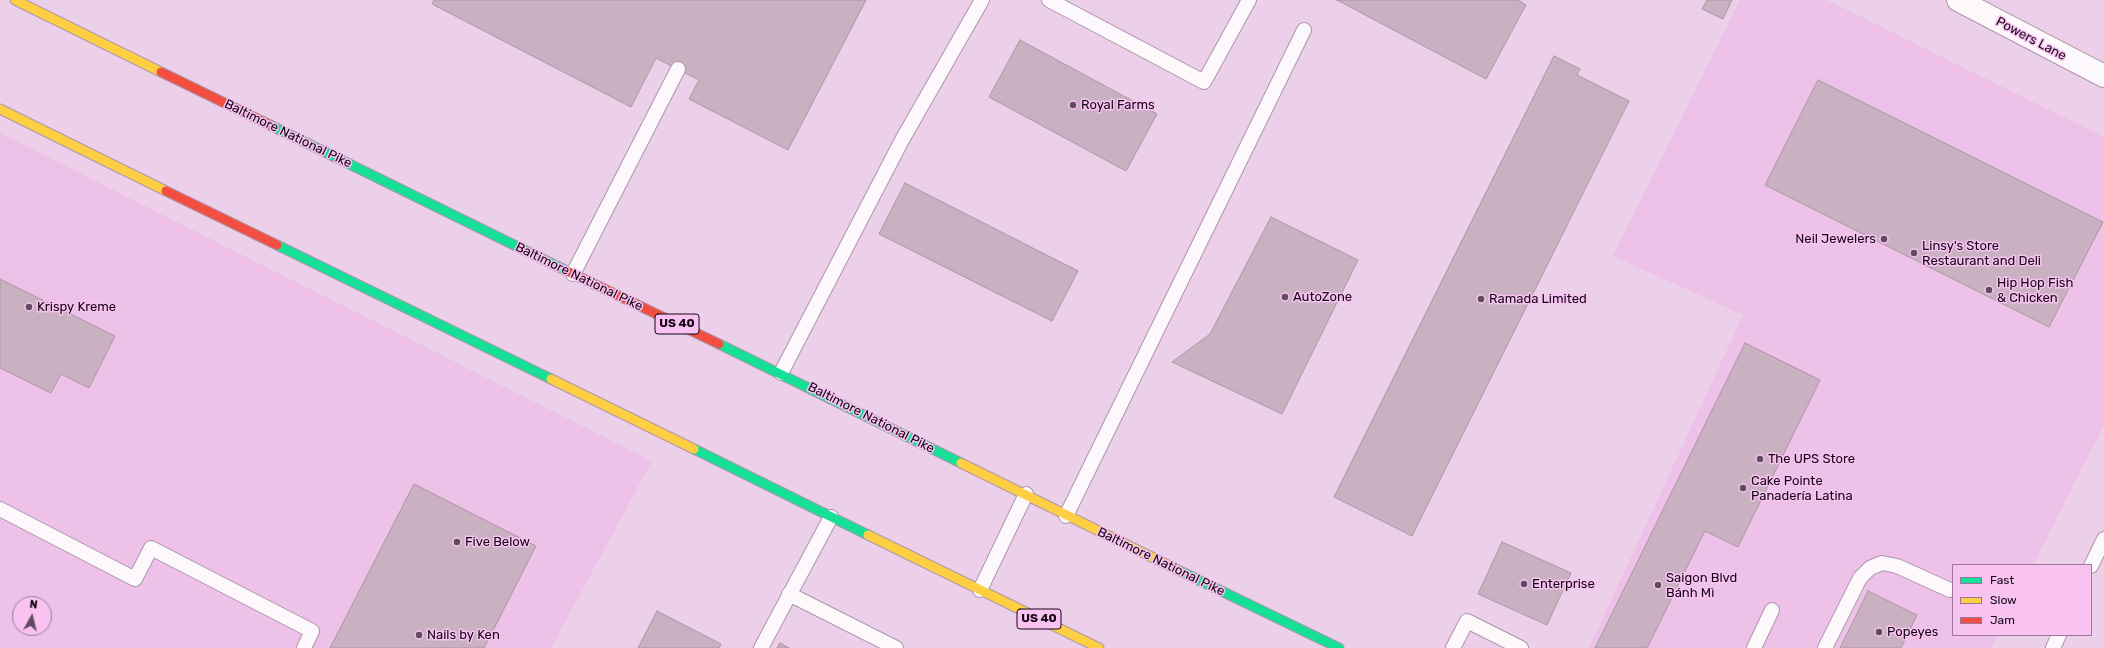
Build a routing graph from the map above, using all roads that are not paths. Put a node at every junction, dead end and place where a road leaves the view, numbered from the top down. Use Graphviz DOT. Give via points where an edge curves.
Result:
graph roads {
  1 [pos="15,0"];
  2 [pos="982,0"];
  3 [pos="1049,0"];
  4 [pos="1249,0"];
  5 [pos="1958,0"];
  6 [pos="1304,30"];
  7 [pos="678,69"];
  8 [pos="2104,76"];
  9 [pos="0,109"];
  10 [pos="10,114"];
  11 [pos="0,116"];
  12 [pos="573,274"];
  13 [pos="781,373"];
  14 [pos="1026,494"];
  15 [pos="0,509"];
  16 [pos="1066,516"];
  17 [pos="831,517"];
  18 [pos="2104,539"];
  19 [pos="2092,564"];
  20 [pos="980,590"];
  21 [pos="1950,590"];
  22 [pos="789,594"];
  23 [pos="1772,610"];
  24 [pos="2059,636"];
  25 [pos="304,648"];
  26 [pos="761,648"];
  27 [pos="896,648"];
  28 [pos="1098,648"];
  29 [pos="1339,648"];
  30 [pos="1453,648"];
  31 [pos="1521,648"];
  32 [pos="1754,648"];
  33 [pos="1825,648"];
  34 [pos="2053,648"];
  1 -- 12 [label="main road, Baltimore National Pike / US 40"];
  2 -- 13 [label="lane" via="902,140"];
  3 -- 4 [label="lane" via="1204,82"];
  5 -- 8 [label="street, Powers Lane"];
  6 -- 16 [label="lane"];
  7 -- 12 [label="lane"];
  9 -- 10 [label="main road, US 40"];
  10 -- 11 [label="main road"];
  10 -- 17 [label="main road, US 40"];
  12 -- 13 [label="main road, Baltimore National Pike / US 40"];
  13 -- 14 [label="main road, Baltimore National Pike / US 40"];
  14 -- 16 [label="main road, Baltimore National Pike / US 40"];
  14 -- 20 [label="lane"];
  15 -- 25 [label="lane" via="135,578 151,548 312,631"];
  16 -- 29 [label="main road, Baltimore National Pike / US 40"];
  17 -- 20 [label="main road, US 40"];
  17 -- 22 [label="lane"];
  18 -- 19 [label="lane"];
  20 -- 28 [label="main road, US 40"];
  21 -- 33 [label="lane" via="1897,566 1882,563 1870,568 1860,578"];
  22 -- 26 [label="lane"];
  22 -- 27 [label="lane"];
  23 -- 32 [label="lane"];
  24 -- 34 [label="lane"];
  30 -- 31 [label="lane" via="1467,621"];
}
